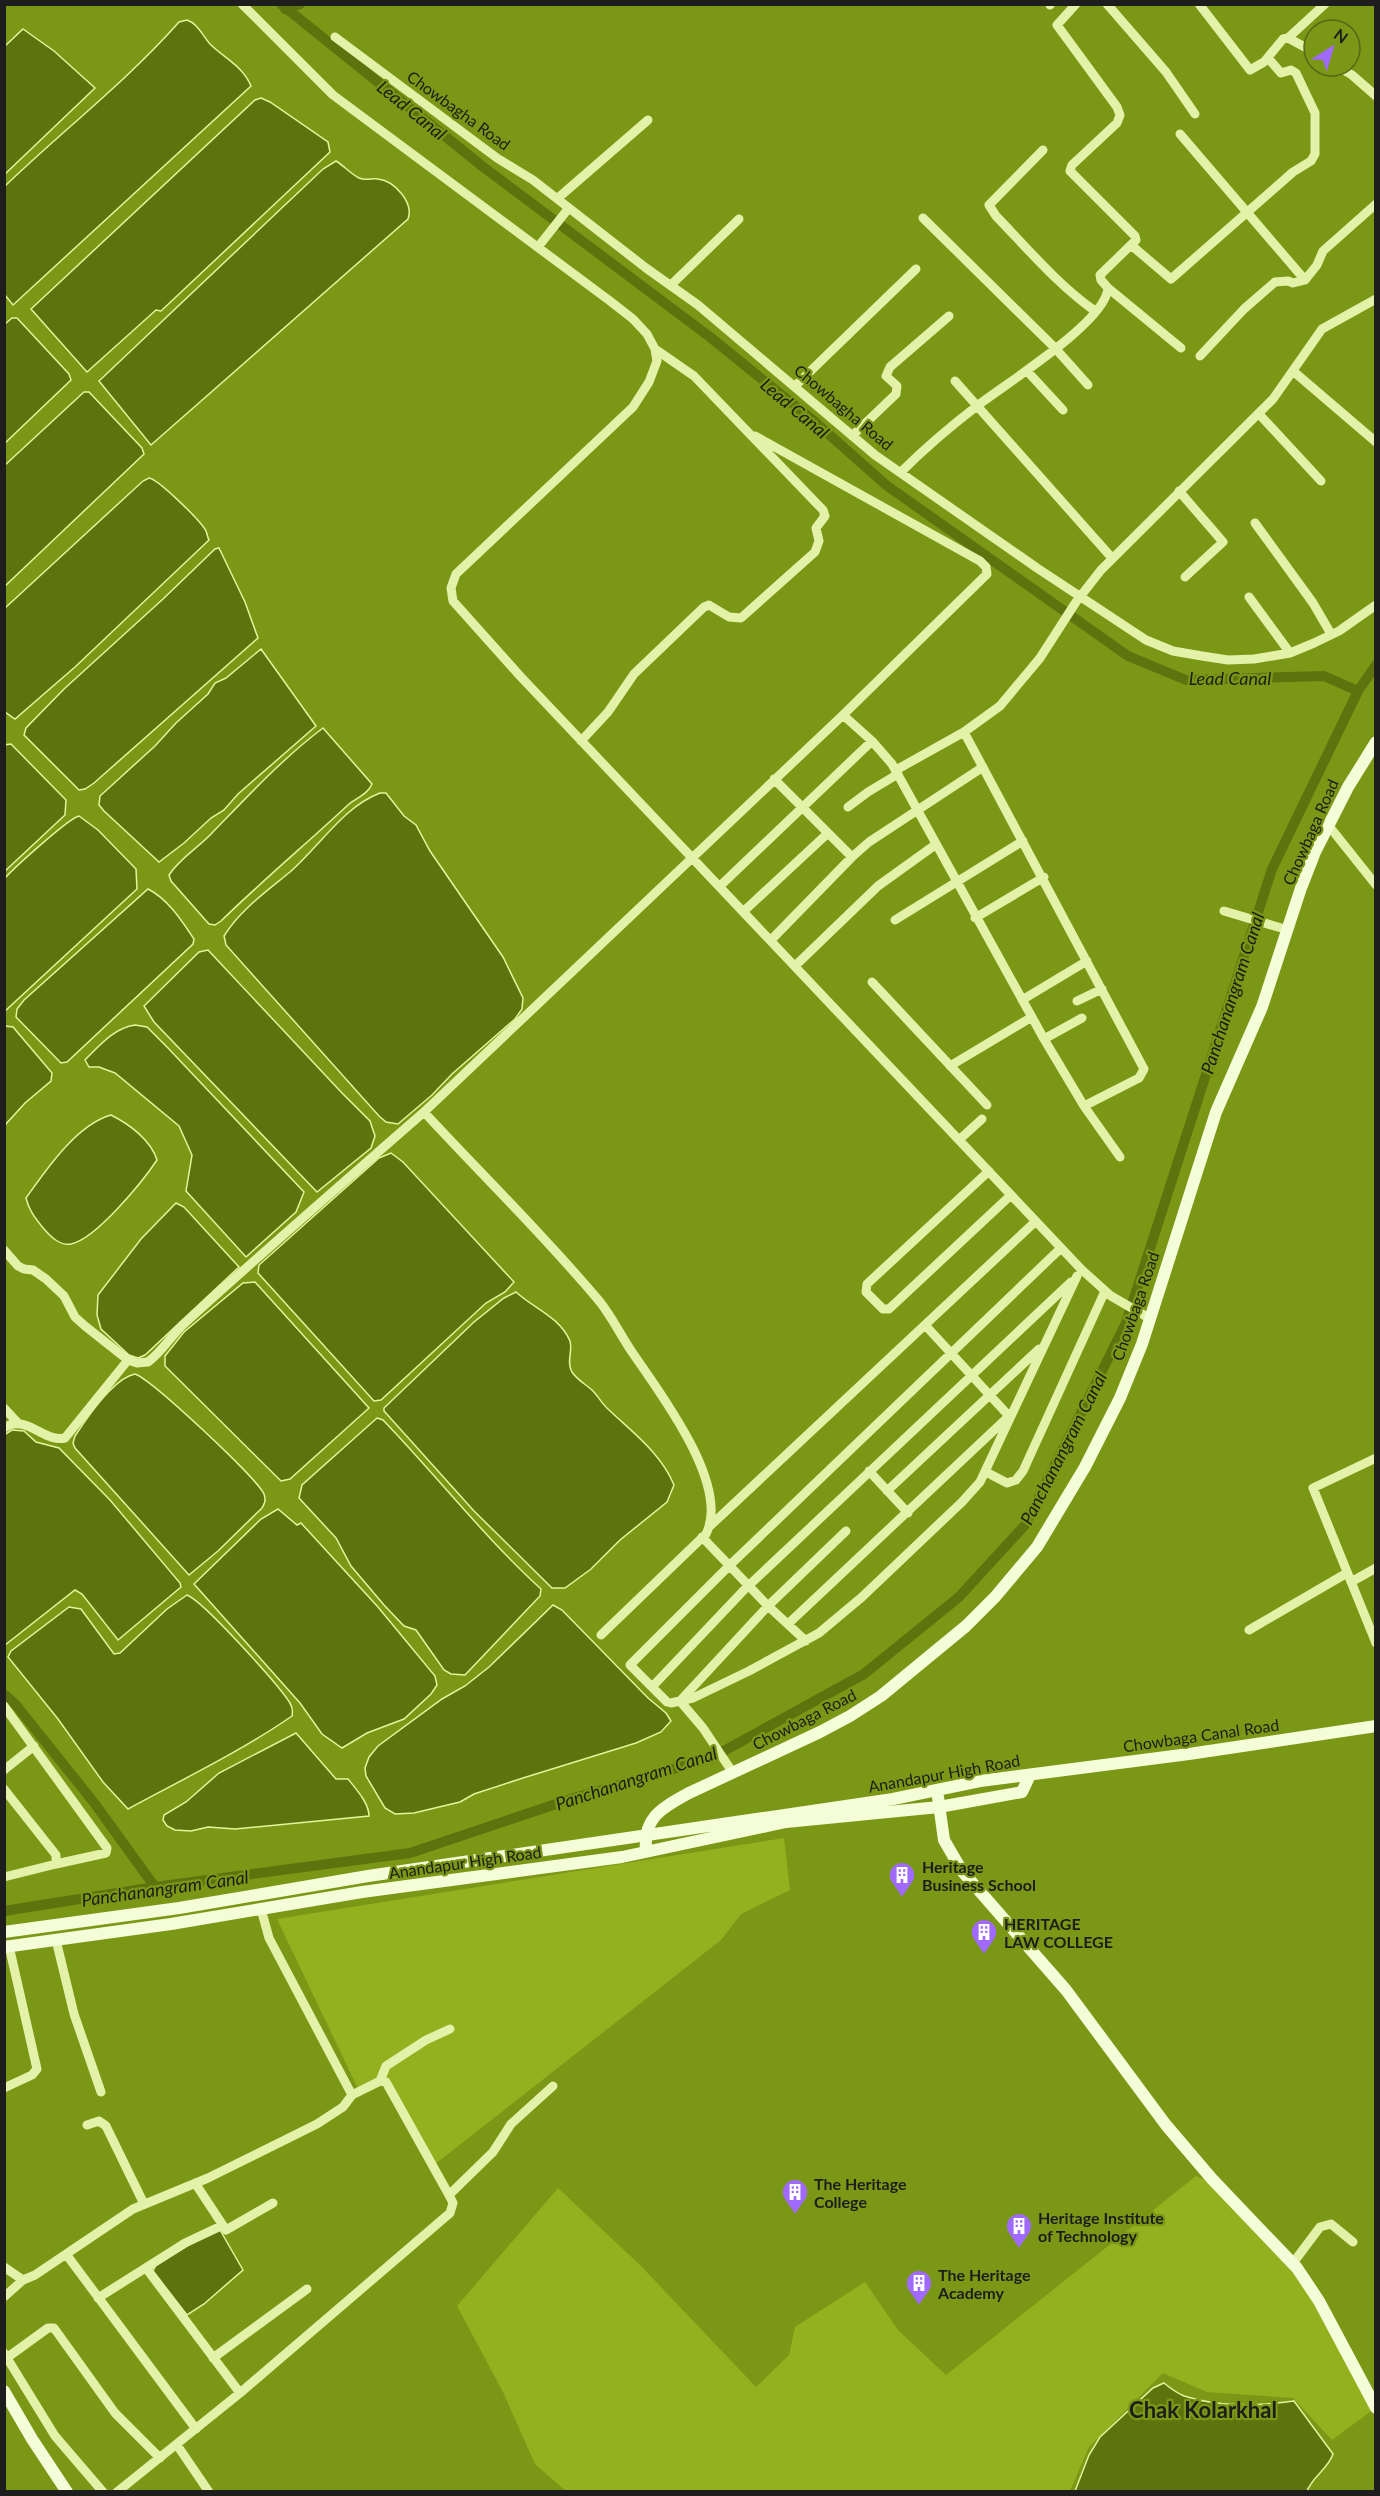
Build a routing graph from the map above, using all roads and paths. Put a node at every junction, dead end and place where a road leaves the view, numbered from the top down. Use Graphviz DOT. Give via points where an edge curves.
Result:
graph roads {
  1 [pos="242,4"];
  2 [pos="1076,4"];
  3 [pos="1107,4"];
  4 [pos="1199,4"];
  5 [pos="1325,4"];
  6 [pos="335,37"];
  7 [pos="1288,38"];
  8 [pos="1302,46"];
  9 [pos="1268,58"];
  10 [pos="1355,78"];
  11 [pos="1376,96"];
  12 [pos="1195,114"];
  13 [pos="648,120"];
  14 [pos="1180,134"];
  15 [pos="1043,150"];
  16 [pos="558,198"];
  17 [pos="1376,204"];
  18 [pos="568,209"];
  19 [pos="1246,213"];
  20 [pos="739,219"];
  21 [pos="923,219"];
  22 [pos="1131,245"];
  23 [pos="538,247"];
  24 [pos="916,268"];
  25 [pos="1305,280"];
  26 [pos="671,285"];
  27 [pos="1108,288"];
  28 [pos="1376,299"];
  29 [pos="1095,311"];
  30 [pos="948,316"];
  31 [pos="1055,348"];
  32 [pos="1181,348"];
  33 [pos="655,349"];
  34 [pos="1200,356"];
  35 [pos="1027,370"];
  36 [pos="1293,371"];
  37 [pos="955,381"];
  38 [pos="1088,385"];
  39 [pos="795,386"];
  40 [pos="977,406"];
  41 [pos="1063,410"];
  42 [pos="1259,414"];
  43 [pos="748,432"];
  44 [pos="852,436"];
  45 [pos="1376,442"];
  46 [pos="902,472"];
  47 [pos="1321,481"];
  48 [pos="1179,491"];
  49 [pos="1255,523"];
  50 [pos="1112,558"];
  51 [pos="1185,577"];
  52 [pos="1249,597"];
  53 [pos="1078,600"];
  54 [pos="1376,605"];
  55 [pos="1331,634"];
  56 [pos="1290,653"];
  57 [pos="843,715"];
  58 [pos="964,732"];
  59 [pos="581,741"];
  60 [pos="872,741"];
  61 [pos="1376,742"];
  62 [pos="983,767"];
  63 [pos="897,772"];
  64 [pos="774,779"];
  65 [pos="802,807"];
  66 [pos="848,807"];
  67 [pos="918,811"];
  68 [pos="1329,825"];
  69 [pos="828,833"];
  70 [pos="1023,841"];
  71 [pos="935,845"];
  72 [pos="852,857"];
  73 [pos="693,858"];
  74 [pos="1044,877"];
  75 [pos="956,882"];
  76 [pos="1376,885"];
  77 [pos="720,886"];
  78 [pos="744,911"];
  79 [pos="1224,911"];
  80 [pos="975,918"];
  81 [pos="895,920"];
  82 [pos="1288,930"];
  83 [pos="771,940"];
  84 [pos="1088,961"];
  85 [pos="795,966"];
  86 [pos="872,982"];
  87 [pos="1102,988"];
  88 [pos="1022,1000"];
  89 [pos="1077,1001"];
  90 [pos="1032,1017"];
  91 [pos="1082,1018"];
  92 [pos="1044,1039"];
  93 [pos="951,1066"];
  94 [pos="987,1105"];
  95 [pos="1084,1106"];
  96 [pos="424,1112"];
  97 [pos="982,1119"];
  98 [pos="960,1139"];
  99 [pos="1120,1157"];
  100 [pos="989,1171"];
  101 [pos="1011,1195"];
  102 [pos="1036,1221"];
  103 [pos="1061,1248"];
  104 [pos="4,1250"];
  105 [pos="1079,1273"];
  106 [pos="1108,1293"];
  107 [pos="1144,1314"];
  108 [pos="925,1325"];
  109 [pos="1043,1346"];
  110 [pos="951,1353"];
  111 [pos="128,1360"];
  112 [pos="971,1374"];
  113 [pos="990,1394"];
  114 [pos="4,1408"];
  115 [pos="1011,1414"];
  116 [pos="18,1423"];
  117 [pos="4,1428"];
  118 [pos="1376,1458"];
  119 [pos="869,1471"];
  120 [pos="986,1472"];
  121 [pos="887,1491"];
  122 [pos="908,1513"];
  123 [pos="710,1526"];
  124 [pos="846,1531"];
  125 [pos="702,1537"];
  126 [pos="730,1565"];
  127 [pos="1376,1568"];
  128 [pos="1349,1577"];
  129 [pos="749,1585"];
  130 [pos="768,1606"];
  131 [pos="788,1624"];
  132 [pos="1249,1630"];
  133 [pos="601,1635"];
  134 [pos="806,1641"];
  135 [pos="1376,1643"];
  136 [pos="652,1687"];
  137 [pos="680,1701"];
  138 [pos="4,1706"];
  139 [pos="1376,1726"];
  140 [pos="34,1746"];
  141 [pos="4,1770"];
  142 [pos="733,1773"];
  143 [pos="1030,1775"];
  144 [pos="4,1789"];
  145 [pos="937,1790"];
  146 [pos="939,1807"];
  147 [pos="645,1834"];
  148 [pos="646,1851"];
  149 [pos="56,1864"];
  150 [pos="6,1875"];
  151 [pos="261,1909"];
  152 [pos="4,1932"];
  153 [pos="56,1940"];
  154 [pos="7,1946"];
  155 [pos="450,2029"];
  156 [pos="380,2081"];
  157 [pos="553,2086"];
  158 [pos="4,2088"];
  159 [pos="101,2092"];
  160 [pos="352,2095"];
  161 [pos="87,2125"];
  162 [pos="195,2183"];
  163 [pos="449,2195"];
  164 [pos="273,2203"];
  165 [pos="144,2204"];
  166 [pos="221,2226"];
  167 [pos="1353,2242"];
  168 [pos="66,2254"];
  169 [pos="1293,2264"];
  170 [pos="4,2267"];
  171 [pos="146,2268"];
  172 [pos="22,2280"];
  173 [pos="307,2289"];
  174 [pos="4,2297"];
  175 [pos="98,2298"];
  176 [pos="6,2355"];
  177 [pos="213,2358"];
  178 [pos="4,2391"];
  179 [pos="240,2392"];
  180 [pos="1376,2408"];
  181 [pos="196,2429"];
  182 [pos="177,2445"];
  183 [pos="160,2458"];
  184 [pos="68,2492"];
  185 [pos="103,2492"];
  186 [pos="117,2492"];
  187 [pos="209,2492"];
  1 -- 23 [label="street" via="333,95"];
  2 -- 22 [label="street" via="1057,25 1120,115 1117,123 1070,171 1135,236"];
  3 -- 12 [label="street" via="1171,78"];
  4 -- 9 [label="street" via="1250,70"];
  5 -- 7 [label="street"];
  6 -- 16 [label="street, Chowbagha Road" via="497,158"];
  7 -- 8 [label="street"];
  7 -- 9 [label="street"];
  9 -- 19 [label="street" via="1281,74 1291,70 1296,73 1315,113 1315,156"];
  10 -- 11 [label="street"];
  13 -- 16 [label="street"];
  14 -- 19 [label="street"];
  15 -- 29 [label="street" via="989,205 1054,276"];
  16 -- 18 [label="street, Chowbagha Road"];
  17 -- 25 [label="street" via="1323,251"];
  18 -- 23 [label="street"];
  18 -- 26 [label="street, Chowbagha Road"];
  19 -- 22 [label="street" via="1171,279"];
  19 -- 25 [label="street"];
  20 -- 26 [label="street"];
  21 -- 31 [label="street"];
  22 -- 27 [label="street" via="1100,275"];
  23 -- 33 [label="street" via="633,319"];
  24 -- 39 [label="street"];
  25 -- 34 [label="street" via="1275,282"];
  26 -- 39 [label="street, Chowbagha Road"];
  27 -- 29 [label="street" via="1107,296"];
  27 -- 32 [label="street"];
  28 -- 36 [label="street" via="1322,329"];
  29 -- 31 [label="street"];
  30 -- 44 [label="street" via="890,367 886,376 897,386 896,394"];
  31 -- 35 [label="street"];
  31 -- 38 [label="street"];
  33 -- 43 [label="street" via="694,376"];
  33 -- 59 [label="street" via="655,371 633,407 469,561 456,574 451,588 453,601"];
  35 -- 40 [label="street"];
  35 -- 41 [label="street"];
  36 -- 42 [label="street"];
  36 -- 45 [label="street"];
  37 -- 40 [label="street"];
  39 -- 44 [label="street, Chowbagha Road"];
  40 -- 46 [label="street"];
  40 -- 50 [label="street"];
  42 -- 47 [label="street"];
  42 -- 48 [label="street"];
  43 -- 57 [label="street" via="890,509 986,567 987,574"];
  43 -- 59 [label="street" via="823,510 825,516 816,528 818,546 741,618 729,617 709,605 704,607 634,674 609,712"];
  44 -- 46 [label="street, Chowbagha Road"];
  46 -- 53 [label="street, Chowbagha Road"];
  48 -- 50 [label="street"];
  48 -- 51 [label="street" via="1223,542"];
  49 -- 55 [label="street"];
  50 -- 53 [label="street"];
  52 -- 56 [label="street"];
  53 -- 56 [label="street, Chowbagha Road" via="1146,640 1173,651 1228,660"];
  53 -- 58 [label="street" via="1013,692"];
  54 -- 55 [label="street, Chowbagha Road"];
  55 -- 56 [label="street, Chowbagha Road"];
  57 -- 60 [label="street"];
  57 -- 64 [label="street"];
  58 -- 62 [label="street"];
  58 -- 63 [label="street"];
  59 -- 73 [label="street"];
  60 -- 63 [label="street"];
  60 -- 65 [label="street"];
  61 -- 68 [label="main road, Chowbaga Road"];
  62 -- 67 [label="street"];
  62 -- 70 [label="street"];
  63 -- 66 [label="street"];
  63 -- 67 [label="street"];
  64 -- 65 [label="street"];
  64 -- 73 [label="street"];
  65 -- 69 [label="street"];
  65 -- 77 [label="street"];
  67 -- 71 [label="street"];
  67 -- 72 [label="street"];
  68 -- 76 [label="street"];
  68 -- 82 [label="main road, Chowbaga Road"];
  69 -- 72 [label="street"];
  69 -- 78 [label="street"];
  70 -- 74 [label="street"];
  70 -- 75 [label="street"];
  71 -- 75 [label="street"];
  71 -- 85 [label="street" via="878,886"];
  72 -- 83 [label="street"];
  73 -- 77 [label="street"];
  73 -- 96 [label="street"];
  74 -- 80 [label="street"];
  74 -- 84 [label="street"];
  75 -- 80 [label="street"];
  75 -- 81 [label="street"];
  77 -- 78 [label="street"];
  78 -- 83 [label="street"];
  79 -- 82 [label="street"];
  80 -- 88 [label="street"];
  82 -- 107 [label="main road, Chowbaga Road" via="1262,1007 1216,1112"];
  83 -- 85 [label="street"];
  84 -- 87 [label="street"];
  84 -- 88 [label="street"];
  85 -- 98 [label="street"];
  86 -- 93 [label="street"];
  87 -- 89 [label="street"];
  87 -- 95 [label="street" via="1144,1069 1139,1078"];
  88 -- 90 [label="street"];
  90 -- 92 [label="street"];
  90 -- 93 [label="street"];
  91 -- 92 [label="street"];
  92 -- 95 [label="street"];
  93 -- 94 [label="street"];
  95 -- 99 [label="street"];
  96 -- 111 [label="street" via="184,1323 156,1356 142,1364"];
  96 -- 123 [label="street" via="602,1305 681,1427 711,1501"];
  97 -- 98 [label="street"];
  98 -- 100 [label="street"];
  100 -- 101 [label="street"];
  100 -- 101 [label="street" via="867,1284 866,1292 883,1310 889,1309"];
  101 -- 102 [label="street"];
  102 -- 103 [label="street"];
  102 -- 108 [label="street"];
  103 -- 105 [label="street"];
  103 -- 110 [label="street"];
  104 -- 111 [label="street" via="18,1266 46,1279 64,1296 75,1317"];
  105 -- 106 [label="street"];
  105 -- 109 [label="street"];
  105 -- 112 [label="street"];
  106 -- 107 [label="street"];
  106 -- 120 [label="street" via="1023,1471 1007,1483"];
  107 -- 142 [label="main road, Chowbaga Road" via="1142,1344 1085,1467 1037,1547 995,1597 881,1696 840,1722"];
  108 -- 110 [label="street"];
  108 -- 123 [label="street"];
  109 -- 113 [label="street"];
  109 -- 115 [label="street"];
  110 -- 112 [label="street"];
  110 -- 126 [label="street"];
  111 -- 116 [label="street" via="65,1438"];
  112 -- 113 [label="street"];
  112 -- 119 [label="street"];
  113 -- 115 [label="street"];
  113 -- 121 [label="street"];
  114 -- 116 [label="street"];
  115 -- 120 [label="street"];
  115 -- 122 [label="street"];
  116 -- 117 [label="street"];
  118 -- 128 [label="street" via="1313,1488"];
  119 -- 121 [label="street"];
  119 -- 129 [label="street"];
  120 -- 134 [label="street" via="962,1502 879,1581"];
  121 -- 122 [label="street"];
  122 -- 131 [label="street"];
  123 -- 125 [label="street"];
  124 -- 130 [label="street"];
  125 -- 126 [label="street"];
  125 -- 133 [label="street"];
  126 -- 129 [label="street"];
  126 -- 136 [label="street" via="630,1665"];
  127 -- 128 [label="street"];
  128 -- 132 [label="street" via="1316,1589"];
  128 -- 135 [label="street"];
  129 -- 130 [label="street"];
  129 -- 136 [label="street"];
  130 -- 131 [label="street"];
  130 -- 137 [label="street"];
  131 -- 134 [label="street"];
  134 -- 137 [label="street"];
  136 -- 137 [label="street" via="667,1702"];
  137 -- 142 [label="street"];
  138 -- 140 [label="street"];
  139 -- 143 [label="main road, Chowbaga Canal Road"];
  140 -- 141 [label="street"];
  140 -- 149 [label="street" via="107,1848 106,1853"];
  142 -- 147 [label="main road, Chowbaga Road" via="670,1804 656,1815"];
  143 -- 145 [label="main road, Anandapur High Road"];
  143 -- 146 [label="main road, Anandapur High Road" via="1017,1795"];
  144 -- 149 [label="street" via="56,1855"];
  145 -- 146 [label="main road"];
  145 -- 147 [label="main road, Anandapur High Road"];
  146 -- 148 [label="main road, Anandapur High Road" via="786,1822"];
  146 -- 169 [label="main road" via="944,1840 962,1871 1066,1990 1166,2125"];
  147 -- 148 [label="main road"];
  147 -- 152 [label="main road, Anandapur High Road"];
  148 -- 151 [label="main road, Anandapur High Road"];
  149 -- 150 [label="street"];
  151 -- 153 [label="main road, Anandapur High Road"];
  151 -- 160 [label="street" via="269,1938"];
  153 -- 154 [label="main road, Anandapur High Road"];
  153 -- 159 [label="street" via="74,2014"];
  154 -- 158 [label="street" via="37,2068 32,2075"];
  155 -- 156 [label="street" via="386,2066"];
  156 -- 160 [label="street"];
  156 -- 163 [label="street" via="388,2085"];
  157 -- 163 [label="street" via="511,2124 493,2152"];
  160 -- 162 [label="street" via="343,2107 317,2124"];
  161 -- 165 [label="street" via="99,2121 106,2126"];
  162 -- 165 [label="street"];
  162 -- 166 [label="street"];
  163 -- 179 [label="street" via="453,2203 450,2213"];
  164 -- 166 [label="street" via="230,2229"];
  165 -- 168 [label="street"];
  166 -- 171 [label="street"];
  167 -- 169 [label="street" via="1331,2224 1320,2227"];
  168 -- 172 [label="street"];
  168 -- 175 [label="street"];
  169 -- 180 [label="main road" via="1319,2301"];
  170 -- 172 [label="street"];
  171 -- 175 [label="street"];
  171 -- 177 [label="street"];
  172 -- 174 [label="street"];
  173 -- 177 [label="street"];
  175 -- 181 [label="street"];
  176 -- 183 [label="street" via="51,2326 54,2328 110,2406"];
  176 -- 185 [label="street" via="55,2436"];
  177 -- 179 [label="street"];
  178 -- 184 [label="main road"];
  179 -- 181 [label="street"];
  181 -- 182 [label="street"];
  182 -- 183 [label="street"];
  182 -- 187 [label="street"];
  183 -- 186 [label="street"];
}
